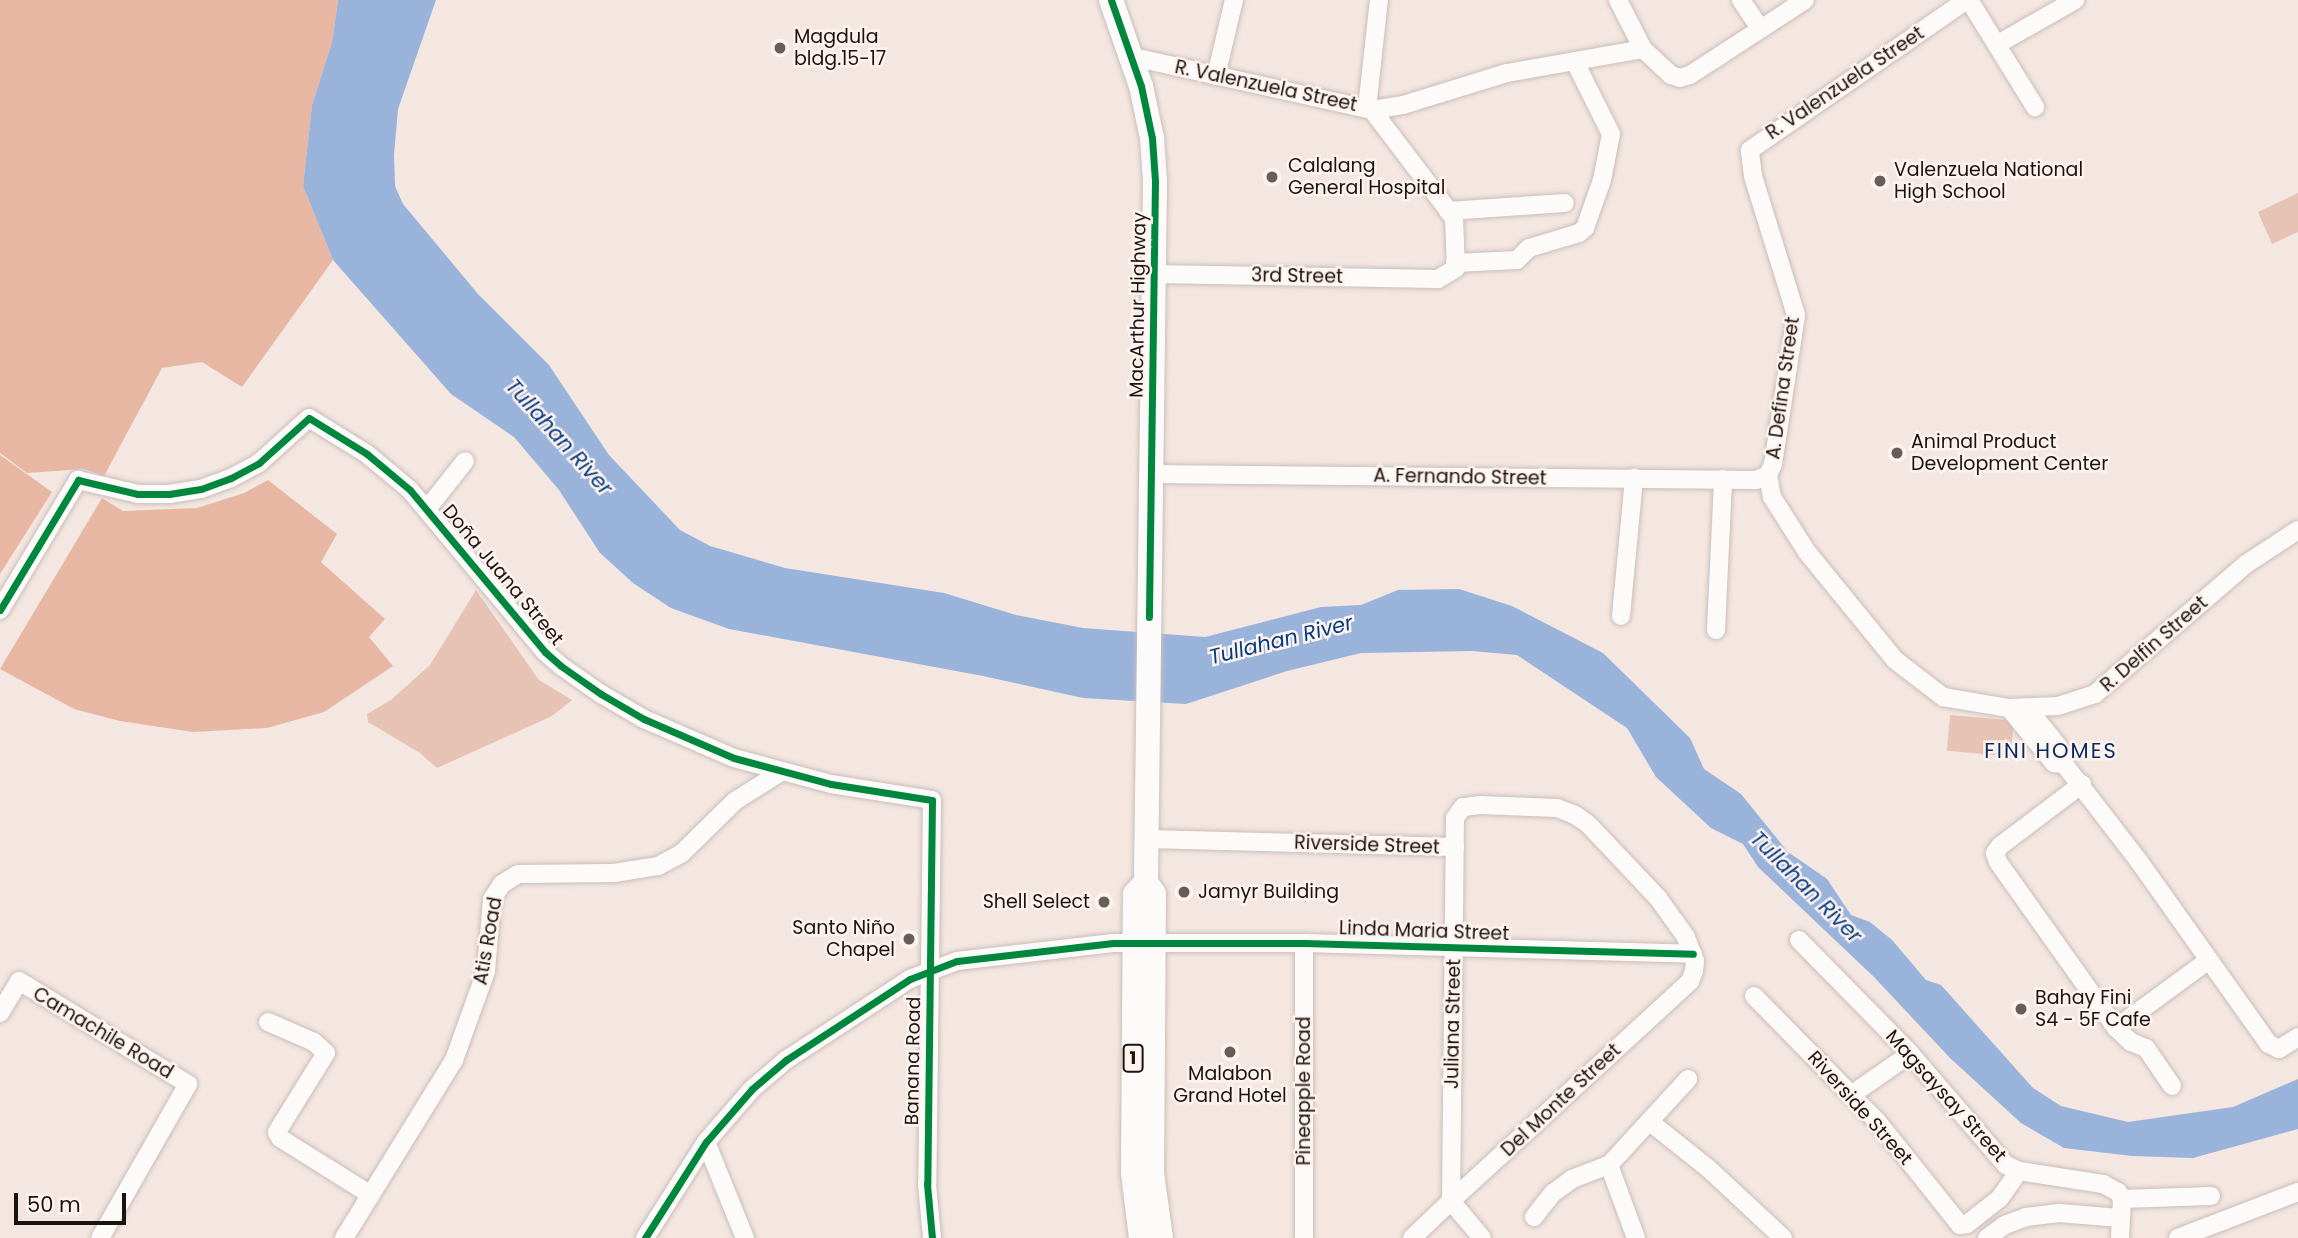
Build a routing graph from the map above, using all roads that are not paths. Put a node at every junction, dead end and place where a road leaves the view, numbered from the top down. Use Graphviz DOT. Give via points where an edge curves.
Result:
graph roads {
  1 [pos="1111,0"];
  2 [pos="1234,0"];
  3 [pos="1379,0"];
  4 [pos="1618,0"];
  5 [pos="1741,0"];
  6 [pos="1805,0"];
  7 [pos="1968,0"];
  8 [pos="2076,0"];
  9 [pos="1760,28"];
  10 [pos="1998,44"];
  11 [pos="1643,49"];
  12 [pos="1133,57"];
  13 [pos="1575,62"];
  14 [pos="1216,76"];
  15 [pos="2035,107"];
  16 [pos="1370,109"];
  17 [pos="1758,141"];
  18 [pos="1565,203"];
  19 [pos="1448,211"];
  20 [pos="1455,262"];
  21 [pos="1156,274"];
  22 [pos="465,461"];
  23 [pos="1150,474"];
  24 [pos="1768,475"];
  25 [pos="1634,478"];
  26 [pos="1723,479"];
  27 [pos="427,509"];
  28 [pos="2298,530"];
  29 [pos="0,610"];
  30 [pos="1621,616"];
  31 [pos="1716,630"];
  32 [pos="2009,708"];
  33 [pos="2028,709"];
  34 [pos="2064,764"];
  35 [pos="781,772"];
  36 [pos="2082,784"];
  37 [pos="932,800"];
  38 [pos="1147,839"];
  39 [pos="1454,847"];
  40 [pos="1799,940"];
  41 [pos="1144,943"];
  42 [pos="1304,943"];
  43 [pos="1454,947"];
  44 [pos="1693,954"];
  45 [pos="2208,960"];
  46 [pos="931,969"];
  47 [pos="1754,996"];
  48 [pos="0,1013"];
  49 [pos="268,1022"];
  50 [pos="2116,1028"];
  51 [pos="2298,1037"];
  52 [pos="1910,1054"];
  53 [pos="1688,1079"];
  54 [pos="2172,1086"];
  55 [pos="1851,1095"];
  56 [pos="1650,1122"];
  57 [pos="706,1143"];
  58 [pos="1609,1165"];
  59 [pos="2019,1171"];
  60 [pos="2298,1192"];
  61 [pos="371,1195"];
  62 [pos="2211,1196"];
  63 [pos="2122,1199"];
  64 [pos="1451,1201"];
  65 [pos="1534,1217"];
  66 [pos="2120,1218"];
  67 [pos="100,1238"];
  68 [pos="344,1238"];
  69 [pos="645,1238"];
  70 [pos="745,1238"];
  71 [pos="932,1238"];
  72 [pos="1141,1238"];
  73 [pos="1161,1238"];
  74 [pos="1304,1238"];
  75 [pos="1412,1238"];
  76 [pos="1482,1238"];
  77 [pos="1636,1238"];
  78 [pos="1783,1238"];
  79 [pos="1987,1238"];
  80 [pos="2120,1238"];
  81 [pos="2178,1238"];
  1 -- 12 [label="highway, MacArthur Highway / 1"];
  2 -- 14 [label="street"];
  3 -- 16 [label="street"];
  4 -- 11 [label="street"];
  5 -- 9 [label="street"];
  6 -- 9 [label="street"];
  7 -- 10 [label="street"];
  7 -- 17 [label="street, R. Valenzuela Street"];
  8 -- 10 [label="street"];
  9 -- 11 [label="street" via="1680,78"];
  10 -- 15 [label="street"];
  11 -- 13 [label="street, R. Valenzuela Street"];
  12 -- 14 [label="street, R. Valenzuela Street"];
  12 -- 21 [label="highway, MacArthur Highway / 1" via="1152,138"];
  13 -- 16 [label="street, R. Valenzuela Street" via="1507,73 1403,105"];
  13 -- 20 [label="street" via="1611,134 1602,180 1585,228 1530,248 1517,260"];
  14 -- 16 [label="street, R. Valenzuela Street"];
  16 -- 19 [label="street"];
  17 -- 24 [label="street, A. Defina Street" via="1749,160 1796,315"];
  18 -- 19 [label="street"];
  19 -- 20 [label="street" via="1454,218"];
  20 -- 21 [label="street, 3rd Street" via="1456,268 1438,279"];
  21 -- 23 [label="highway, MacArthur Highway / 1"];
  22 -- 27 [label="street"];
  23 -- 25 [label="street, A. Fernando Street"];
  23 -- 38 [label="highway, MacArthur Highway / 1"];
  24 -- 26 [label="street, A. Fernando Street" via="1756,480"];
  24 -- 32 [label="street, R. Delfin Street" via="1772,497 1807,552 1895,660 1943,697"];
  25 -- 26 [label="street, A. Fernando Street"];
  25 -- 30 [label="street"];
  26 -- 31 [label="street"];
  27 -- 29 [label="street, Doña Juana Street" via="374,459 309,418 259,463 201,489 138,494 78,480"];
  27 -- 35 [label="street, Doña Juana Street" via="561,666 655,724 734,758"];
  28 -- 33 [label="street, R. Delfin Street" via="2246,564 2095,694 2058,706"];
  32 -- 33 [label="street, R. Delfin Street"];
  32 -- 34 [label="street" via="2054,763"];
  33 -- 34 [label="street" via="2058,746"];
  34 -- 36 [label="street"];
  35 -- 37 [label="street, Doña Juana Street"];
  35 -- 61 [label="street, Atis Road" via="735,801 681,854 657,866 614,873 518,874 502,884 492,899 486,971 454,1060"];
  36 -- 45 [label="street"];
  36 -- 50 [label="street" via="1995,852"];
  37 -- 46 [label="street, Banana Road"];
  38 -- 39 [label="street, Riverside Street"];
  38 -- 41 [label="highway, MacArthur Highway / 1" via="1146,882 1154,894"];
  39 -- 43 [label="street, Juliana Street"];
  39 -- 44 [label="street, Riverside Street" via="1455,818 1463,807 1557,808 1575,815 1658,898 1677,921"];
  40 -- 52 [label="street, Magsaysay Street"];
  41 -- 42 [label="street, Linda Maria Street"];
  41 -- 46 [label="street, Linda Maria Street" via="1005,954"];
  41 -- 72 [label="highway, MacArthur Highway / 1" via="1133,1173"];
  41 -- 73 [label="highway, MacArthur Highway / 1" via="1152,1173"];
  42 -- 43 [label="street, Linda Maria Street"];
  42 -- 74 [label="street, Pineapple Road"];
  43 -- 44 [label="street, Linda Maria Street"];
  43 -- 64 [label="street, Juliana Street"];
  44 -- 64 [label="street, Del Monte Street" via="1689,981"];
  45 -- 50 [label="street"];
  45 -- 51 [label="street" via="2273,1049"];
  46 -- 57 [label="street, Linda Maria Street" via="786,1060 752,1089"];
  46 -- 71 [label="street, Banana Road" via="927,1184"];
  47 -- 55 [label="street, Riverside Street"];
  48 -- 67 [label="street, Camachile Road" via="19,981 188,1084"];
  49 -- 61 [label="street" via="314,1042 327,1053 277,1132 280,1138"];
  50 -- 54 [label="street" via="2146,1048"];
  52 -- 55 [label="street"];
  52 -- 59 [label="street, Magsaysay Street" via="2000,1159"];
  53 -- 56 [label="street"];
  55 -- 59 [label="street, Riverside Street" via="1960,1225 2000,1198"];
  56 -- 58 [label="street"];
  56 -- 78 [label="street"];
  57 -- 69 [label="street, Linda Maria Street"];
  57 -- 70 [label="street"];
  58 -- 65 [label="street" via="1572,1179 1553,1193"];
  58 -- 77 [label="street"];
  59 -- 63 [label="street, Magsaysay Street" via="2103,1184"];
  60 -- 81 [label="street"];
  61 -- 68 [label="street, Atis Road"];
  62 -- 63 [label="street"];
  63 -- 66 [label="street"];
  64 -- 75 [label="street, Del Monte Street"];
  64 -- 76 [label="street"];
  66 -- 79 [label="street" via="2059,1213 2026,1217"];
  66 -- 80 [label="street"];
}
